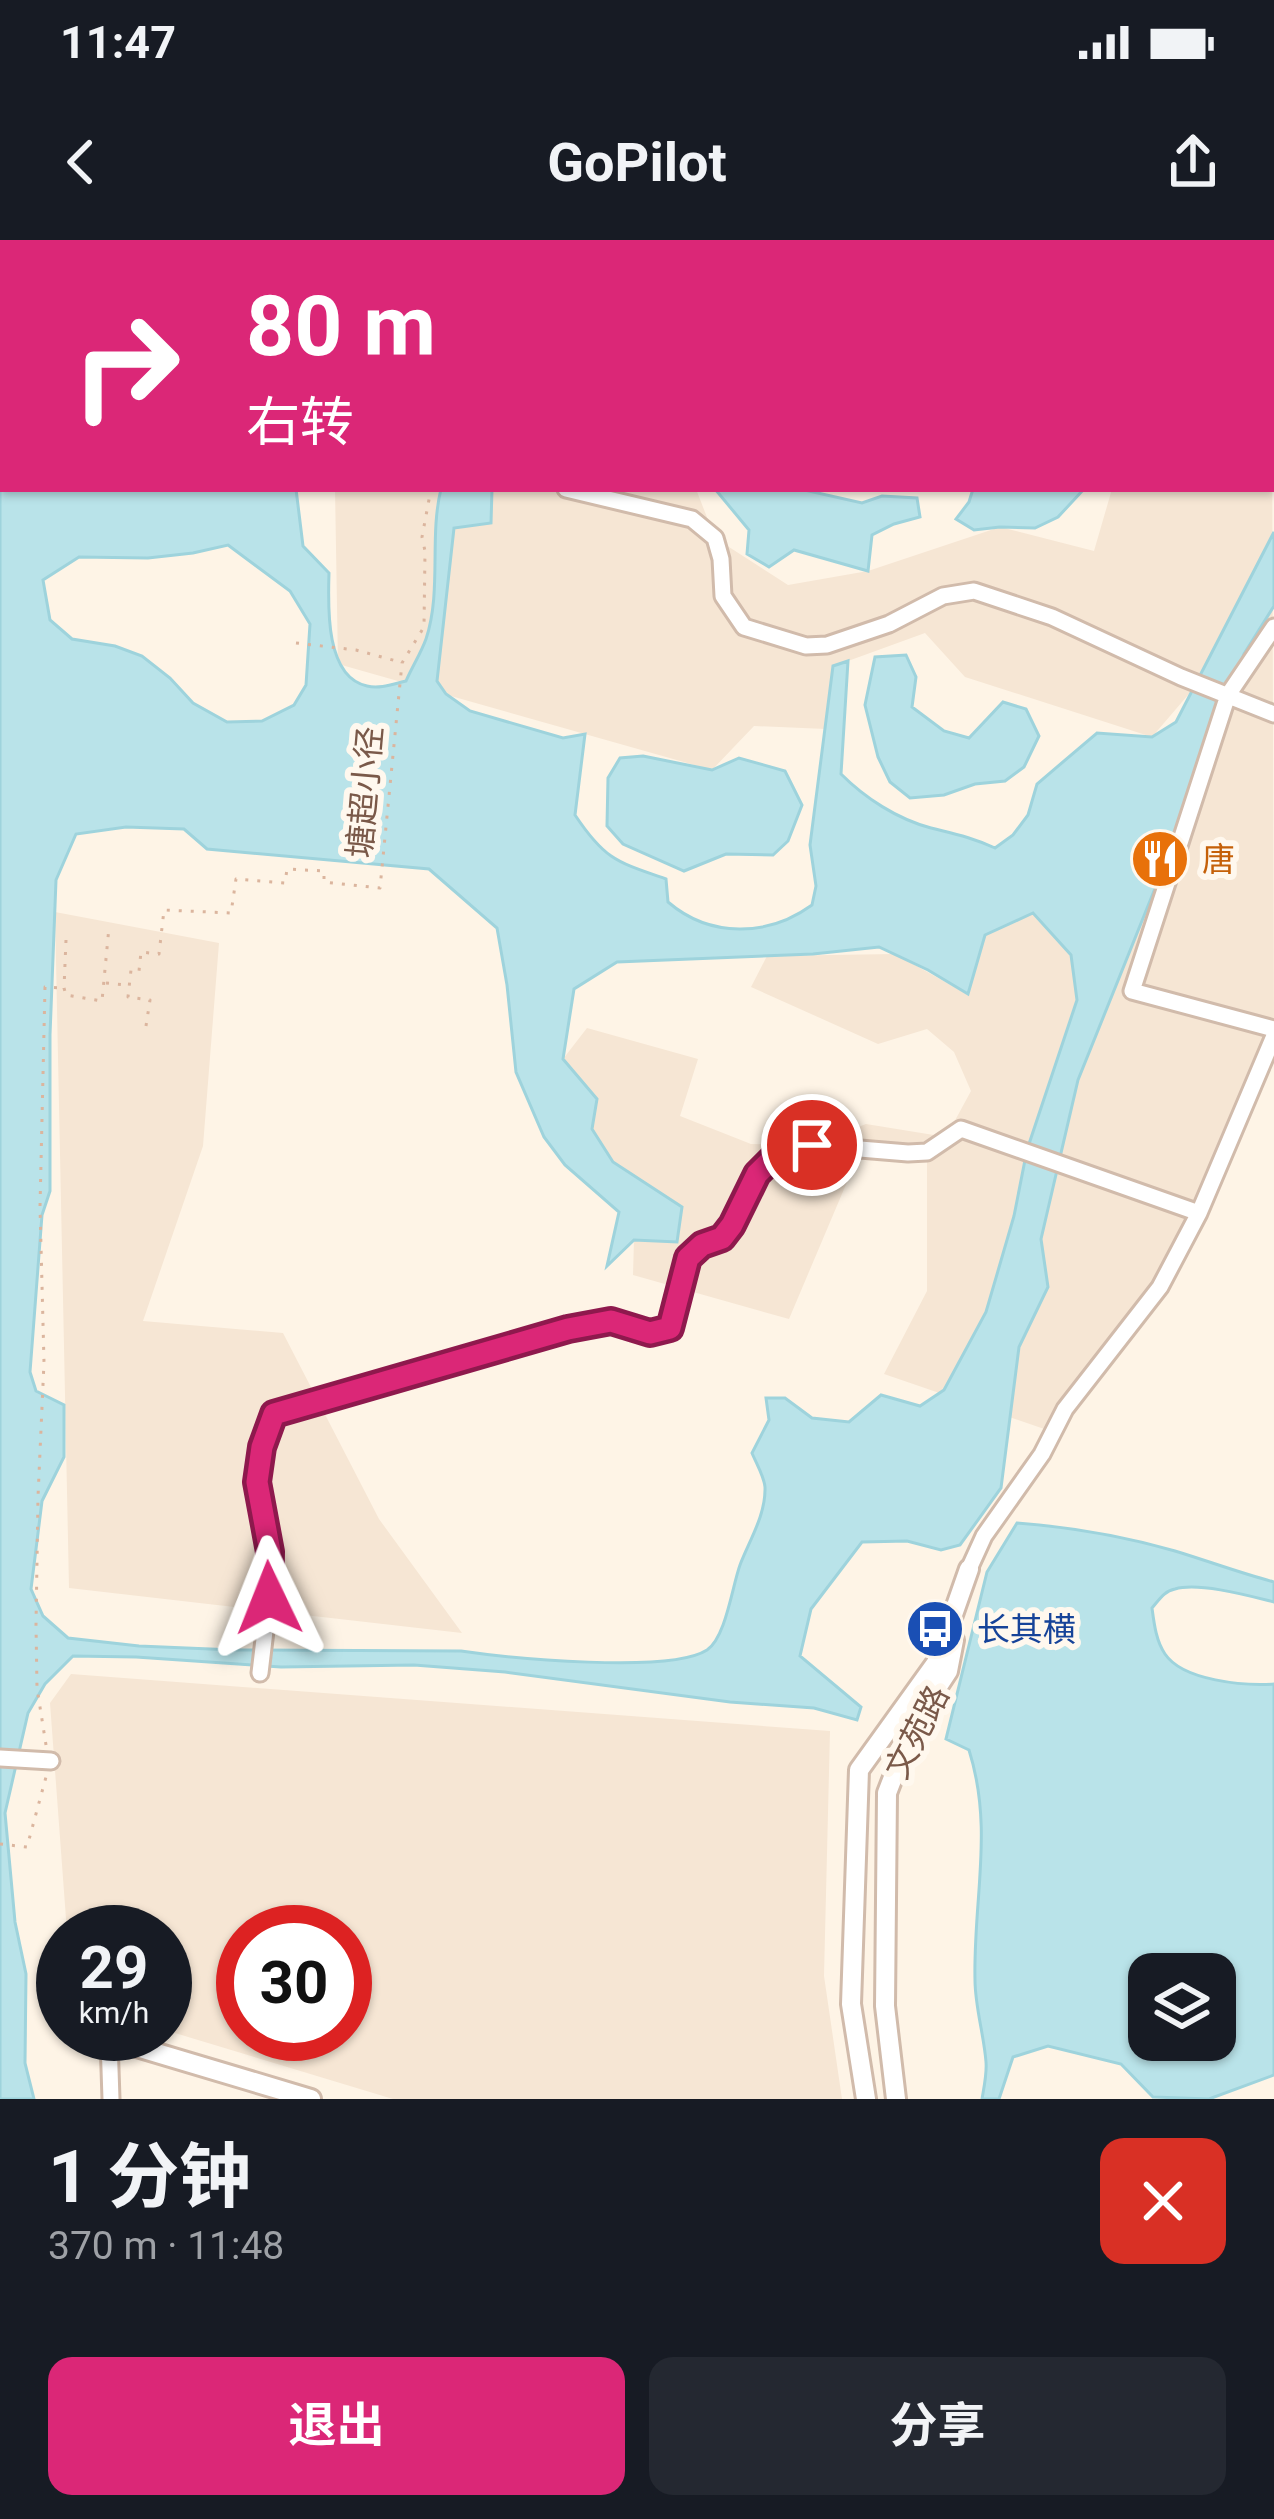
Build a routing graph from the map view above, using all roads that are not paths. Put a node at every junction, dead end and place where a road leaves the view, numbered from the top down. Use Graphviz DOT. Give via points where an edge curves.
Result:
graph roads {
  1 [pos="579,492"];
  2 [pos="1274,627"];
  3 [pos="1229,696"];
  4 [pos="1274,714"];
  5 [pos="1274,1032"];
  6 [pos="1198,1213"];
  7 [pos="969,1569"];
  8 [pos="260,1673"];
  9 [pos="0,1758"];
  10 [pos="51,1761"];
  11 [pos="105,2061"];
  12 [pos="182,2061"];
  13 [pos="111,2099"];
  14 [pos="311,2099"];
  15 [pos="866,2099"];
  16 [pos="896,2099"];
  1 -- 3 [label="street" via="692,519 715,538 723,596 744,627 826,645 974,591"];
  2 -- 3 [label="street"];
  3 -- 4 [label="street"];
  3 -- 5 [label="street" via="1132,992"];
  5 -- 6 [label="street"];
  6 -- 7 [label="street" via="1160,1287 1065,1409"];
  6 -- 8 [label="street" via="961,1129 927,1152 812,1145 773,1158 722,1238 688,1258 670,1328 650,1333 611,1321 568,1329 274,1414 257,1482 270,1552"];
  7 -- 15 [label="street, 文苑路" via="936,1664 859,1770 851,2004"];
  7 -- 16 [label="street, 文苑路" via="948,1671 914,1723 886,1793 885,2006"];
  9 -- 10 [label="street"];
  11 -- 13 [label="street"];
  12 -- 14 [label="street"];
}
